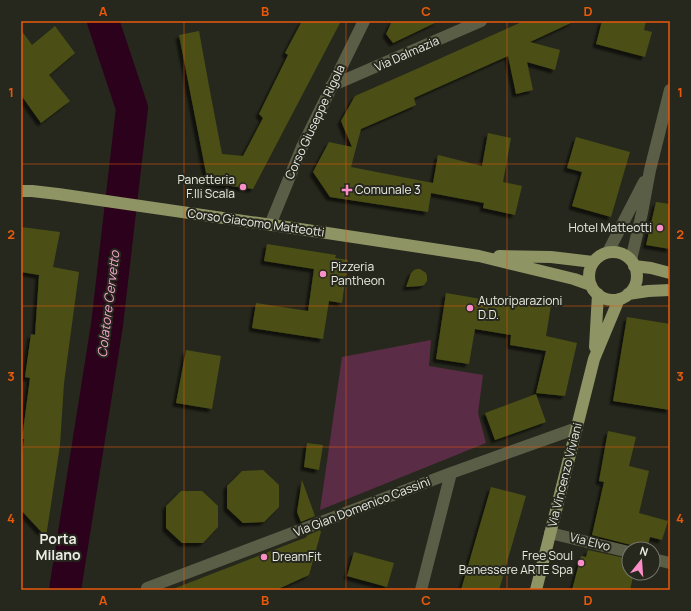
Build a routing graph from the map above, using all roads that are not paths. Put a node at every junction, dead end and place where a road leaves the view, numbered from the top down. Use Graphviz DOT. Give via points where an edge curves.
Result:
graph roads {
  1 [pos="364,21"];
  2 [pos="482,21"];
  3 [pos="331,86"];
  4 [pos="670,90"];
  5 [pos="650,170"];
  6 [pos="25,190"];
  7 [pos="270,225"];
  8 [pos="608,252"];
  9 [pos="480,256"];
  10 [pos="593,262"];
  11 [pos="633,263"];
  12 [pos="670,273"];
  13 [pos="594,289"];
  14 [pos="670,290"];
  15 [pos="623,296"];
  16 [pos="594,359"];
  17 [pos="577,428"];
  18 [pos="452,473"];
  19 [pos="550,532"];
  20 [pos="621,550"];
  21 [pos="147,588"];
  22 [pos="421,590"];
  23 [pos="536,590"];
  1 -- 3 [label="street, Corso Giuseppe Rigola"];
  2 -- 3 [label="street, Via Dalmazia"];
  3 -- 7 [label="street, Corso Giuseppe Rigola" via="302,147"];
  4 -- 5 [label="street"];
  5 -- 8 [label="street"];
  5 -- 11 [label="street"];
  6 -- 7 [label="main road, Corso Giacomo Matteotti"];
  7 -- 9 [label="main road, Corso Giacomo Matteotti"];
  8 -- 10 [label="main road"];
  8 -- 11 [label="main road" via="622,254"];
  9 -- 10 [label="main road, Corso Giacomo Matteotti" via="551,257"];
  9 -- 13 [label="main road, Corso Giacomo Matteotti" via="574,279"];
  10 -- 13 [label="main road" via="589,279"];
  11 -- 12 [label="main road"];
  11 -- 15 [label="main road" via="636,281"];
  13 -- 15 [label="main road" via="608,299"];
  13 -- 16 [label="main road, Via Vincenzo Viviani"];
  14 -- 15 [label="main road"];
  15 -- 16 [label="main road, Via Vincenzo Viviani"];
  16 -- 17 [label="main road, Via Vincenzo Viviani"];
  17 -- 18 [label="street, Via Gian Domenico Cassini"];
  17 -- 19 [label="main road, Via Vincenzo Viviani"];
  18 -- 21 [label="street, Via Gian Domenico Cassini"];
  18 -- 22 [label="street"];
  19 -- 20 [label="street, Via Elvo"];
  19 -- 23 [label="main road, Via Vincenzo Viviani"];
}
